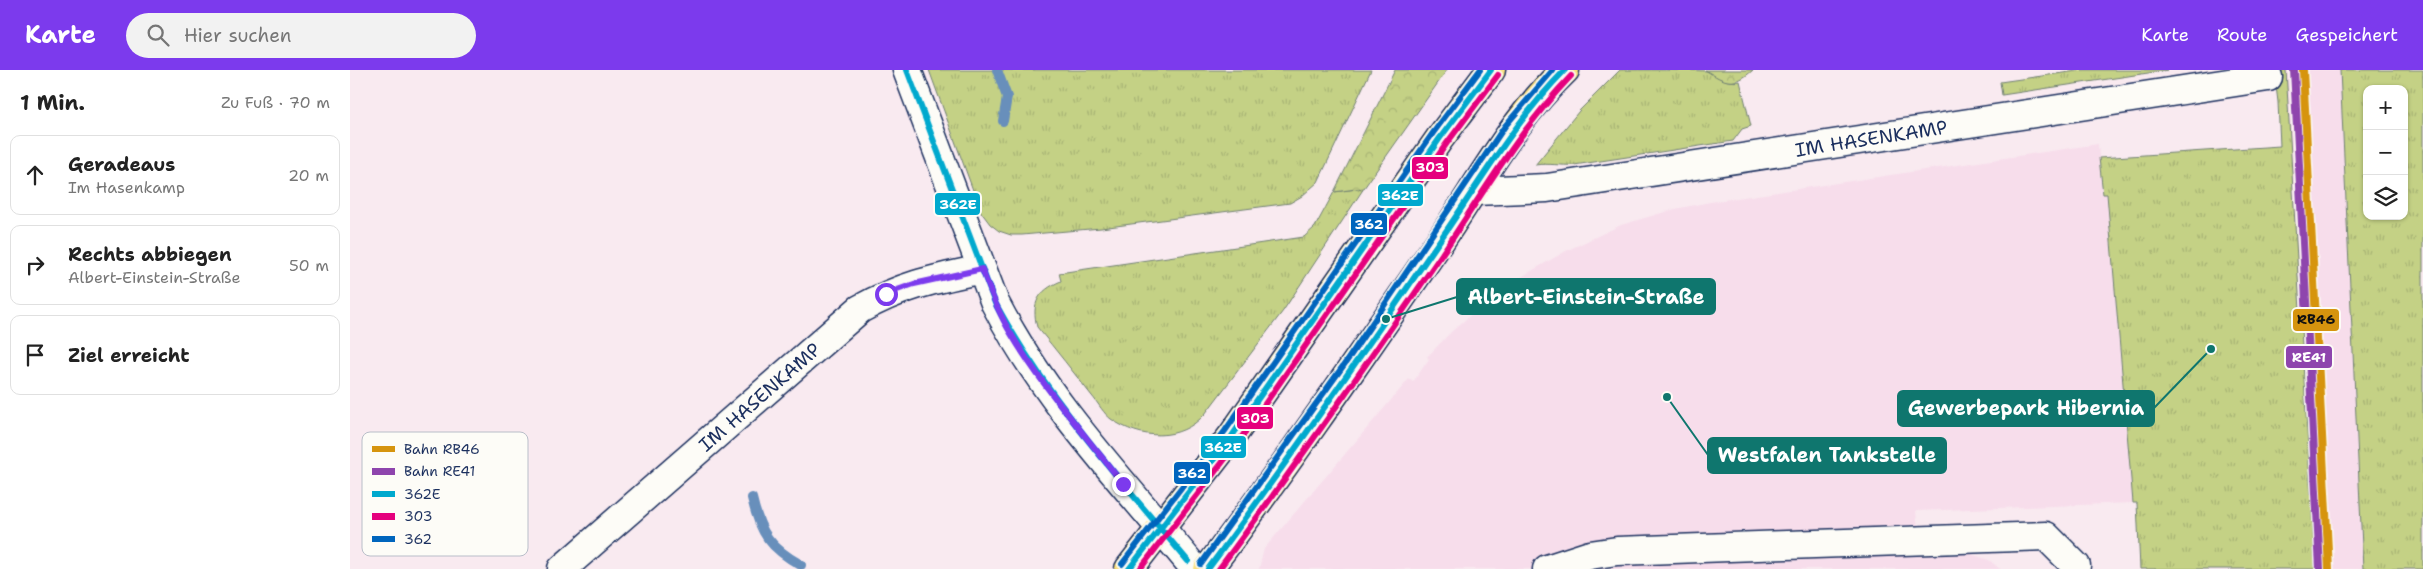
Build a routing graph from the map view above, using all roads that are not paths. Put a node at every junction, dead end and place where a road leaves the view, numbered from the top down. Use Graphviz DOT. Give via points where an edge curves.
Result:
graph roads {
  1 [pos="907,70"];
  2 [pos="1491,70"];
  3 [pos="1565,70"];
  4 [pos="2268,77"];
  5 [pos="1474,191"];
  6 [pos="982,269"];
  7 [pos="1161,528"];
  8 [pos="2076,566"];
  9 [pos="562,569"];
  10 [pos="1129,569"];
  11 [pos="1195,569"];
  12 [pos="1208,569"];
  13 [pos="1547,569"];
  1 -- 6 [label="street"];
  2 -- 7 [label="main road" via="1232,436"];
  3 -- 5 [label="main road" via="1510,134"];
  4 -- 5 [label="street, IM HASENKAMP" via="1557,186"];
  5 -- 12 [label="main road" via="1279,474"];
  6 -- 7 [label="street" via="1010,331 1044,384"];
  6 -- 9 [label="street, IM HASENKAMP" via="914,284 886,294 860,309"];
  7 -- 10 [label="main road"];
  7 -- 11 [label="street"];
  8 -- 13 [label="street" via="2046,536 1617,551 1590,555"];
}
